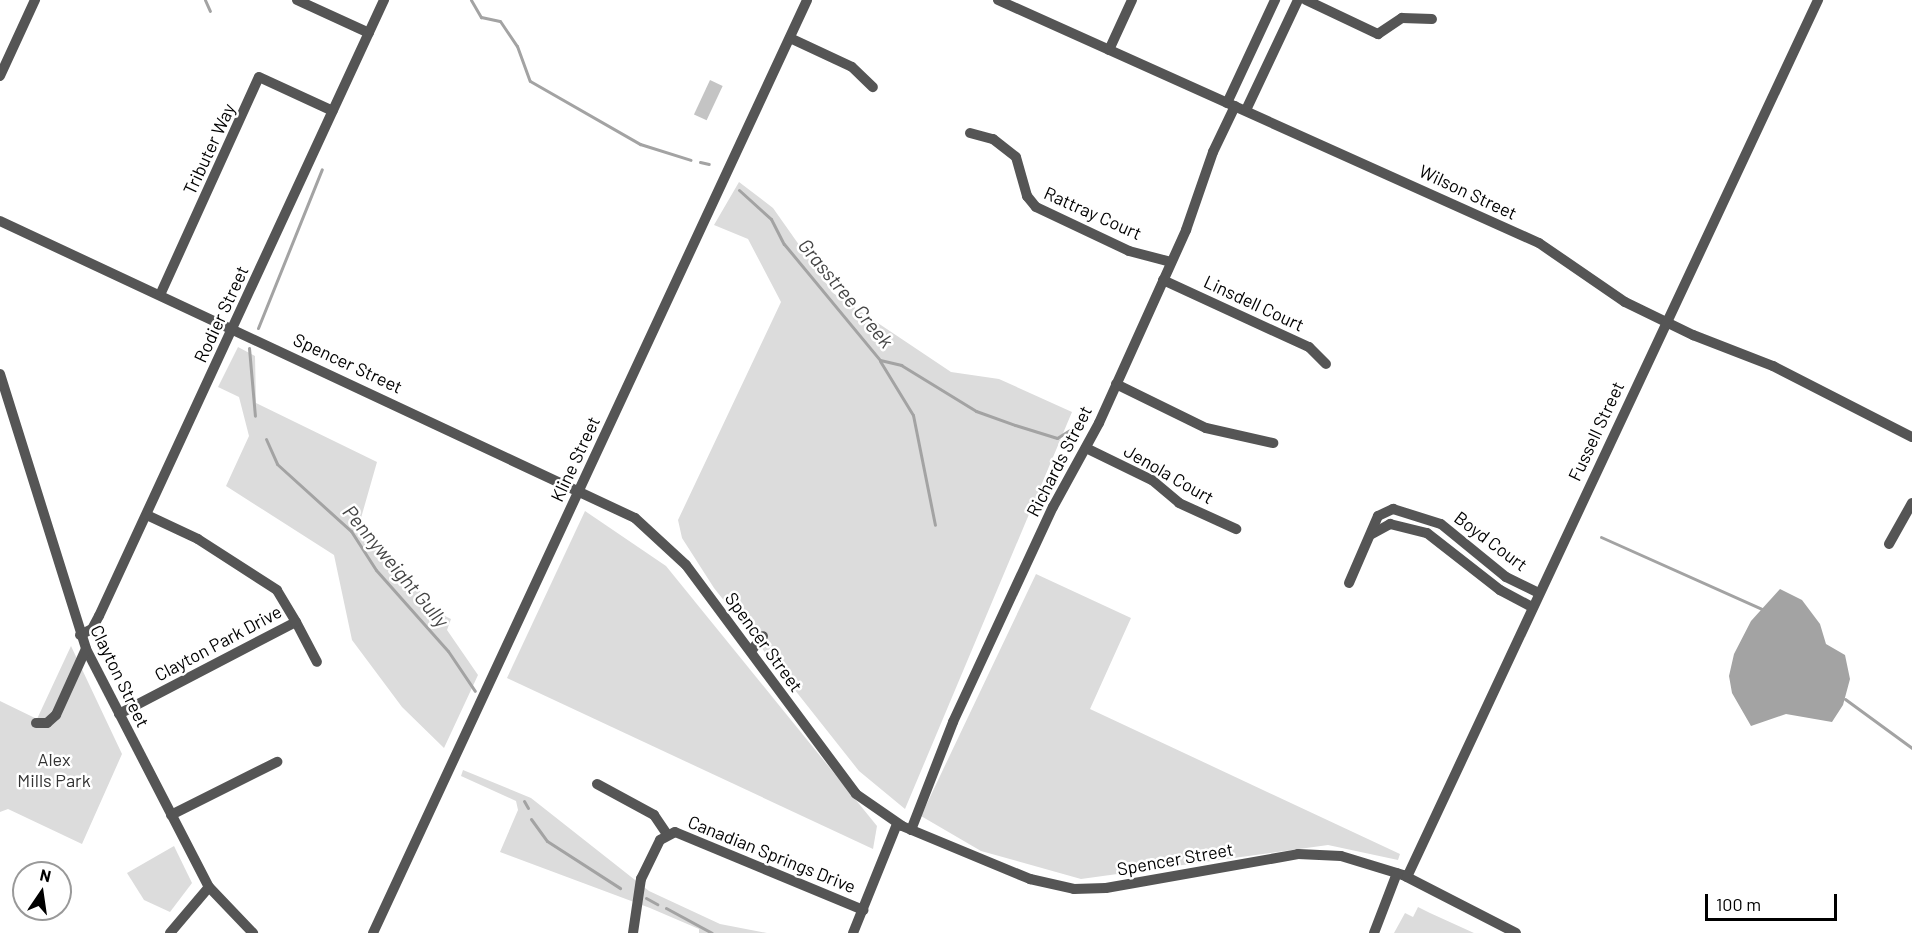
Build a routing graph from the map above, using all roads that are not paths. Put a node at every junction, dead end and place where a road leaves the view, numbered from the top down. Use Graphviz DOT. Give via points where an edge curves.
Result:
graph roads {
  1 [pos="35,0"];
  2 [pos="297,0"];
  3 [pos="384,0"];
  4 [pos="807,0"];
  5 [pos="998,0"];
  6 [pos="1132,0"];
  7 [pos="1275,0"];
  8 [pos="1298,0"];
  9 [pos="1306,0"];
  10 [pos="1818,0"];
  11 [pos="1432,20"];
  12 [pos="369,33"];
  13 [pos="790,38"];
  14 [pos="0,47"];
  15 [pos="1109,50"];
  16 [pos="11,52"];
  17 [pos="0,76"];
  18 [pos="873,87"];
  19 [pos="1231,105"];
  20 [pos="1246,110"];
  21 [pos="333,111"];
  22 [pos="970,133"];
  23 [pos="0,221"];
  24 [pos="1171,262"];
  25 [pos="1163,279"];
  26 [pos="160,295"];
  27 [pos="1666,322"];
  28 [pos="233,328"];
  29 [pos="1326,364"];
  30 [pos="0,374"];
  31 [pos="1116,384"];
  32 [pos="1912,437"];
  33 [pos="1273,443"];
  34 [pos="1086,448"];
  35 [pos="580,489"];
  36 [pos="1912,503"];
  37 [pos="147,515"];
  38 [pos="1236,529"];
  39 [pos="1371,537"];
  40 [pos="1889,544"];
  41 [pos="1350,583"];
  42 [pos="1539,593"];
  43 [pos="1532,607"];
  44 [pos="296,622"];
  45 [pos="80,635"];
  46 [pos="763,636"];
  47 [pos="86,649"];
  48 [pos="751,651"];
  49 [pos="317,662"];
  50 [pos="118,714"];
  51 [pos="36,723"];
  52 [pos="278,762"];
  53 [pos="597,784"];
  54 [pos="171,815"];
  55 [pos="897,824"];
  56 [pos="910,830"];
  57 [pos="667,834"];
  58 [pos="1402,875"];
  59 [pos="209,887"];
  60 [pos="863,910"];
  61 [pos="170,933"];
  62 [pos="253,933"];
  63 [pos="373,933"];
  64 [pos="633,933"];
  65 [pos="853,933"];
  66 [pos="1374,933"];
  67 [pos="1516,933"];
  1 -- 16 [label="street"];
  2 -- 12 [label="street"];
  3 -- 12 [label="street, Rodier Street"];
  4 -- 13 [label="street, Kline Street"];
  5 -- 15 [label="street, Wilson Street"];
  6 -- 15 [label="street"];
  7 -- 19 [label="street, Richards Street"];
  8 -- 20 [label="street"];
  9 -- 11 [label="street" via="1378,34 1401,18"];
  10 -- 27 [label="street, Fussell Street"];
  12 -- 21 [label="street, Rodier Street"];
  13 -- 18 [label="street" via="852,67"];
  13 -- 35 [label="street, Kline Street"];
  14 -- 16 [label="street"];
  15 -- 19 [label="street, Wilson Street"];
  16 -- 17 [label="street"];
  19 -- 20 [label="street, Wilson Street"];
  19 -- 24 [label="street, Richards Street"];
  20 -- 27 [label="street, Wilson Street" via="1539,243 1611,293"];
  21 -- 26 [label="street, Tributer Way" via="259,77"];
  21 -- 28 [label="street, Rodier Street"];
  22 -- 24 [label="street, Rattray Court" via="993,139 1017,157 1027,196 1036,207 1129,251"];
  23 -- 26 [label="street, Spencer Street"];
  24 -- 25 [label="street, Richards Street"];
  25 -- 29 [label="street, Linsdell Court" via="1309,347"];
  25 -- 31 [label="street, Richards Street"];
  26 -- 28 [label="street, Spencer Street"];
  27 -- 32 [label="street, Wilson Street" via="1766,362"];
  27 -- 42 [label="street, Fussell Street"];
  28 -- 35 [label="street, Spencer Street"];
  28 -- 37 [label="street, Rodier Street"];
  30 -- 45 [label="street, Clayton Street"];
  31 -- 33 [label="street" via="1206,428"];
  31 -- 34 [label="street, Richards Street"];
  34 -- 38 [label="street, Jenola Court" via="1152,480 1179,503"];
  34 -- 56 [label="street, Richards Street" via="1053,507 966,691"];
  35 -- 48 [label="street, Spencer Street" via="629,515 667,544"];
  35 -- 63 [label="street, Kline Street"];
  36 -- 40 [label="street"];
  37 -- 44 [label="street, Clayton Park Drive" via="202,541 277,590"];
  37 -- 45 [label="street, Rodier Street" via="96,624"];
  39 -- 41 [label="street, Boyd Court"];
  39 -- 42 [label="street, Boyd Court" via="1385,510 1423,515 1452,530 1506,577"];
  39 -- 43 [label="street, Boyd Court" via="1378,528 1390,524 1427,533 1500,590"];
  42 -- 43 [label="street, Fussell Street"];
  43 -- 58 [label="street, Fussell Street"];
  44 -- 49 [label="street"];
  44 -- 50 [label="street, Clayton Park Drive"];
  45 -- 47 [label="street, Clayton Street"];
  46 -- 48 [label="street"];
  47 -- 50 [label="street, Clayton Street"];
  47 -- 51 [label="street" via="56,715 48,722"];
  48 -- 55 [label="street, Spencer Street" via="856,794"];
  50 -- 54 [label="street, Clayton Street"];
  52 -- 54 [label="street"];
  53 -- 57 [label="street" via="654,815"];
  54 -- 59 [label="street, Clayton Street"];
  55 -- 56 [label="street, Spencer Street"];
  55 -- 60 [label="street"];
  56 -- 58 [label="street, Spencer Street" via="1030,879 1074,889 1106,888 1308,854 1341,856"];
  57 -- 60 [label="street, Canadian Springs Drive" via="689,835"];
  57 -- 64 [label="street, Canadian Springs Drive" via="640,883"];
  58 -- 66 [label="street, Fussell Street"];
  58 -- 67 [label="street, Spencer Street"];
  59 -- 61 [label="street"];
  59 -- 62 [label="street, Clayton Street"];
  60 -- 65 [label="street"];
}
